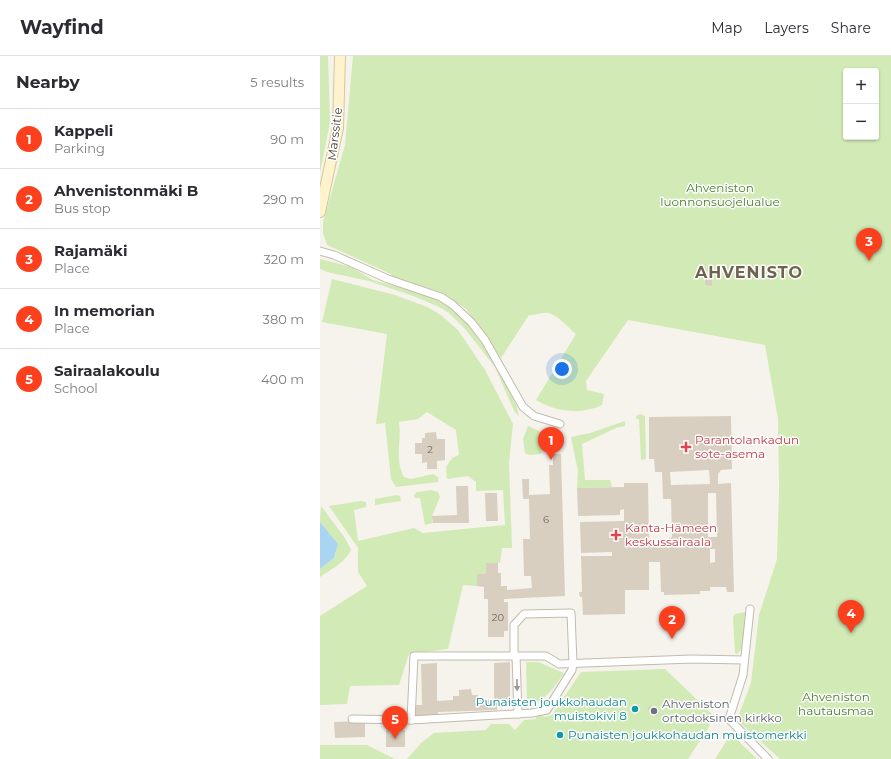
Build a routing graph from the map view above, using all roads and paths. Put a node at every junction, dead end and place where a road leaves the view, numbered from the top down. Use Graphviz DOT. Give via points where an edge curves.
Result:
graph roads {
  1 [pos="340,56"];
  2 [pos="320,212"];
  3 [pos="320,252"];
  4 [pos="560,424"];
  5 [pos="750,609"];
  6 [pos="515,656"];
  7 [pos="744,660"];
  8 [pos="573,663"];
  9 [pos="518,714"];
  10 [pos="352,719"];
  11 [pos="411,720"];
  12 [pos="768,759"];
  1 -- 2 [label="main road, Marssitie" via="338,128"];
  3 -- 4 [label="street" via="334,255 388,279 440,297 453,305 485,340 523,407 534,416"];
  5 -- 7 [label="street"];
  6 -- 8 [label="street" via="546,656 559,664"];
  6 -- 8 [label="street" via="514,625 524,614 571,613"];
  6 -- 9 [label="street, one-way"];
  6 -- 11 [label="street" via="414,656"];
  7 -- 8 [label="street"];
  7 -- 12 [label="street" via="740,687 729,720"];
  8 -- 9 [label="street" via="572,670 547,710"];
  9 -- 11 [label="street"];
  10 -- 11 [label="street"];
}
